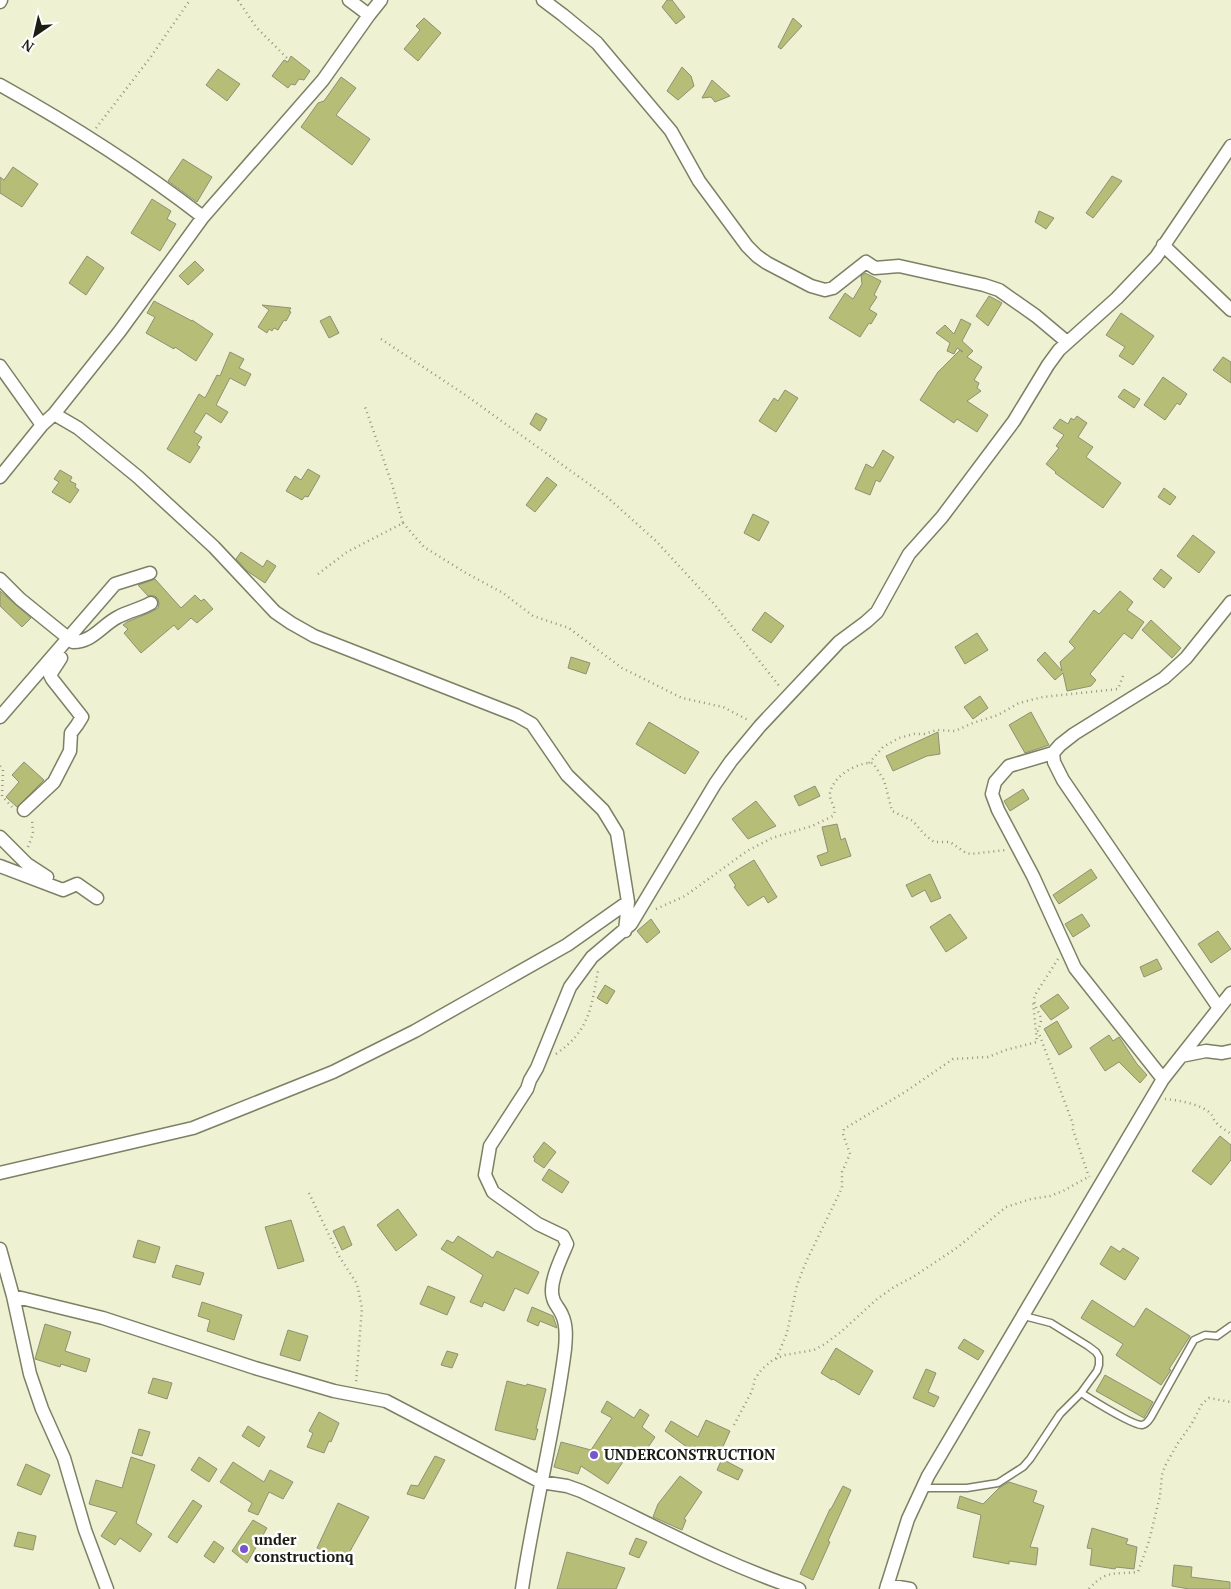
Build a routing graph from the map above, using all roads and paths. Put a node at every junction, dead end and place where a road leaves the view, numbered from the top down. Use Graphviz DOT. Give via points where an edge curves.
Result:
graph roads {
  1 [pos="190,0"];
  2 [pos="238,0"];
  3 [pos="349,0"];
  4 [pos="381,0"];
  5 [pos="543,0"];
  6 [pos="369,15"];
  7 [pos="287,58"];
  8 [pos="0,85"];
  9 [pos="89,137"];
  10 [pos="1231,146"];
  11 [pos="203,217"];
  12 [pos="1163,244"];
  13 [pos="1231,310"];
  14 [pos="381,339"];
  15 [pos="1067,342"];
  16 [pos="0,366"];
  17 [pos="364,404"];
  18 [pos="54,414"];
  19 [pos="42,425"];
  20 [pos="0,477"];
  21 [pos="403,522"];
  22 [pos="150,573"];
  23 [pos="318,574"];
  24 [pos="0,579"];
  25 [pos="1231,602"];
  26 [pos="151,603"];
  27 [pos="71,641"];
  28 [pos="1123,676"];
  29 [pos="788,697"];
  30 [pos="0,717"];
  31 [pos="760,726"];
  32 [pos="1053,753"];
  33 [pos="869,763"];
  34 [pos="24,810"];
  35 [pos="0,837"];
  36 [pos="1015,842"];
  37 [pos="0,866"];
  38 [pos="47,878"];
  39 [pos="97,898"];
  40 [pos="628,902"];
  41 [pos="636,917"];
  42 [pos="625,931"];
  43 [pos="1065,947"];
  44 [pos="604,948"];
  45 [pos="1231,993"];
  46 [pos="1033,1002"];
  47 [pos="1219,1008"];
  48 [pos="1231,1051"];
  49 [pos="1181,1056"];
  50 [pos="537,1068"];
  51 [pos="1163,1079"];
  52 [pos="1151,1099"];
  53 [pos="1231,1134"];
  54 [pos="1095,1172"];
  55 [pos="0,1173"];
  56 [pos="1089,1176"];
  57 [pos="309,1193"];
  58 [pos="0,1249"];
  59 [pos="13,1296"];
  60 [pos="1024,1316"];
  61 [pos="1231,1326"];
  62 [pos="776,1359"];
  63 [pos="1081,1393"];
  64 [pos="355,1395"];
  65 [pos="1231,1402"];
  66 [pos="734,1425"];
  67 [pos="542,1482"];
  68 [pos="921,1488"];
  69 [pos="887,1587"];
  70 [pos="107,1589"];
  71 [pos="522,1589"];
  72 [pos="799,1589"];
  73 [pos="910,1589"];
  74 [pos="1089,1589"];
  1 -- 9 [label="path"];
  2 -- 7 [label="path" via="256,27"];
  3 -- 6 [label="street"];
  4 -- 6 [label="street"];
  5 -- 15 [label="street" via="597,43 671,131 699,181 747,246 767,263 825,290 833,288 866,262 875,268 899,266 984,285 1014,299"];
  6 -- 11 [label="street" via="323,80"];
  8 -- 9 [label="street"];
  9 -- 11 [label="street"];
  10 -- 12 [label="street"];
  11 -- 18 [label="street" via="120,331"];
  12 -- 13 [label="street"];
  12 -- 15 [label="street" via="1145,270 1095,320"];
  14 -- 29 [label="path" via="607,497 656,541 715,605"];
  15 -- 29 [label="street" via="1048,365 1014,421 909,554 877,612 839,642"];
  16 -- 19 [label="street"];
  17 -- 21 [label="path"];
  18 -- 19 [label="street"];
  18 -- 40 [label="street" via="78,428 138,477 214,547 256,594 291,623 314,636 532,724 567,775 603,810 616,833"];
  19 -- 20 [label="street"];
  21 -- 23 [label="path" via="347,552"];
  21 -- 31 [label="path" via="424,547 502,593 533,616 570,628 622,668 682,698 723,707"];
  22 -- 27 [label="street" via="115,584"];
  24 -- 27 [label="street"];
  25 -- 32 [label="street" via="1186,658 1164,678 1074,734"];
  26 -- 27 [label="street" via="118,617 83,642"];
  27 -- 30 [label="street"];
  27 -- 34 [label="street" via="50,675 81,719 71,733 70,751 54,782"];
  28 -- 33 [label="path" via="1118,689 1043,697 955,731 937,730 899,738 883,747"];
  29 -- 31 [label="street"];
  31 -- 41 [label="street" via="715,784"];
  32 -- 36 [label="street" via="1009,766 995,782 992,794"];
  32 -- 47 [label="street" via="1063,780"];
  33 -- 36 [label="path" via="873,763 884,780 892,811 913,821 934,842 950,842 971,854 1011,850"];
  33 -- 41 [label="path" via="854,766 837,780 830,794 835,808 833,816 772,838 735,858 685,896"];
  35 -- 38 [label="street" via="27,864"];
  36 -- 43 [label="street"];
  37 -- 39 [label="street" via="63,890 77,884"];
  40 -- 42 [label="street"];
  40 -- 55 [label="street" via="567,945 415,1031 333,1072 192,1128"];
  41 -- 42 [label="street"];
  42 -- 44 [label="street"];
  43 -- 46 [label="path"];
  43 -- 51 [label="street" via="1075,968"];
  44 -- 50 [label="street" via="592,957 570,987"];
  44 -- 50 [label="path" via="593,1002 583,1026 570,1044"];
  45 -- 47 [label="street"];
  46 -- 56 [label="path" via="1041,1021 1038,1031"];
  46 -- 62 [label="path" via="1036,1042 988,1056 954,1060 844,1129 850,1154 842,1172 842,1188 797,1285 787,1333"];
  47 -- 49 [label="street"];
  48 -- 49 [label="street"];
  49 -- 51 [label="street"];
  50 -- 67 [label="street" via="490,1146 485,1175 493,1192 538,1224 563,1236 567,1244 552,1287 552,1298 563,1316 566,1333"];
  51 -- 52 [label="street"];
  52 -- 53 [label="path" via="1191,1104 1211,1114 1218,1125"];
  52 -- 60 [label="street"];
  54 -- 56 [label="path"];
  56 -- 62 [label="path" via="1050,1196 1006,1207 958,1247 877,1299 825,1344 814,1350 785,1354"];
  57 -- 64 [label="path" via="339,1256 357,1284 362,1308"];
  58 -- 59 [label="street"];
  59 -- 64 [label="street" via="103,1318 255,1368"];
  59 -- 70 [label="street" via="30,1374 64,1458 85,1530"];
  60 -- 63 [label="lane" via="1050,1323 1096,1352 1099,1365"];
  60 -- 68 [label="street"];
  61 -- 63 [label="lane" via="1217,1336 1205,1335 1194,1340 1145,1424 1130,1421"];
  62 -- 66 [label="path" via="755,1379"];
  63 -- 68 [label="lane" via="1060,1414 1030,1460 998,1483 967,1488"];
  64 -- 67 [label="street" via="393,1403"];
  65 -- 74 [label="path" via="1206,1400 1165,1466 1149,1541 1138,1572 1109,1574 1099,1578"];
  67 -- 71 [label="street"];
  67 -- 72 [label="street" via="581,1491 701,1550"];
  68 -- 69 [label="street"];
  69 -- 73 [label="street"];
}
